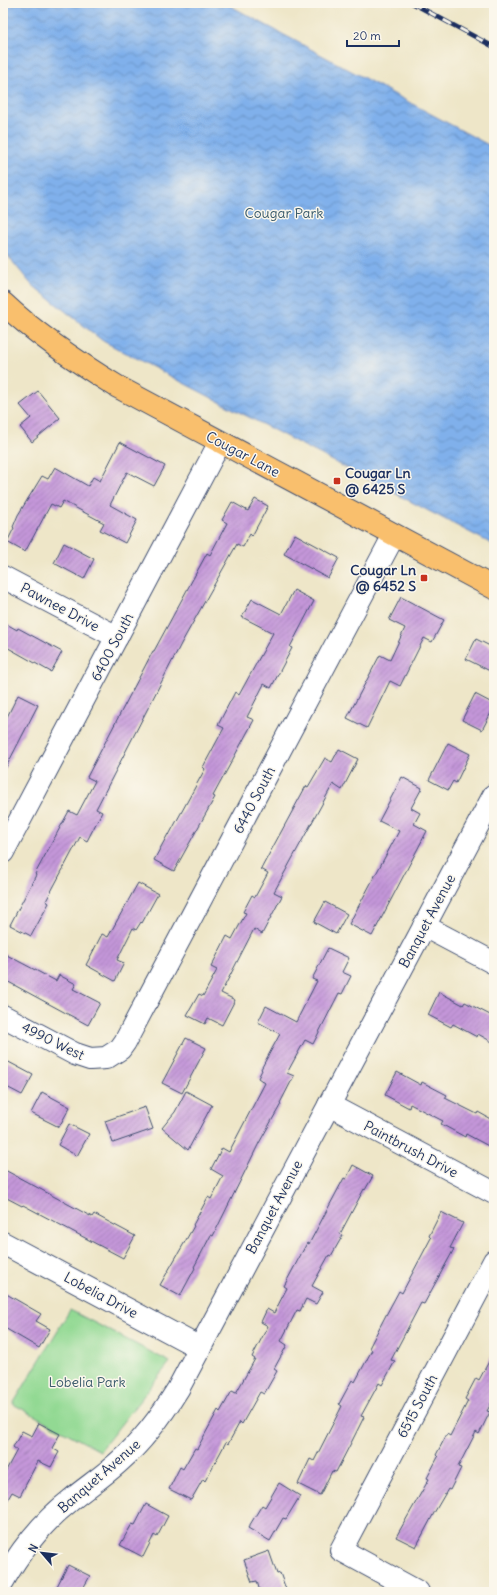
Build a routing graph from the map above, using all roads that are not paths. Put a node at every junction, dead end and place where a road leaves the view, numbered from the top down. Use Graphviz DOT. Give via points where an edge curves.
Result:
graph roads {
  1 [pos="3,303"];
  2 [pos="220,442"];
  3 [pos="394,534"];
  4 [pos="3,577"];
  5 [pos="494,588"];
  6 [pos="117,637"];
  7 [pos="494,795"];
  8 [pos="3,852"];
  9 [pos="424,926"];
  10 [pos="494,963"];
  11 [pos="3,1016"];
  12 [pos="106,1058"];
  13 [pos="329,1105"];
  14 [pos="494,1193"];
  15 [pos="3,1243"];
  16 [pos="494,1261"];
  17 [pos="200,1348"];
  18 [pos="3,1581"];
  19 [pos="418,1592"];
  1 -- 2 [label="main road, Cougar Lane" via="42,337 90,370"];
  2 -- 3 [label="main road, Cougar Lane"];
  2 -- 6 [label="street, 6400 South"];
  3 -- 5 [label="main road, Cougar Lane"];
  3 -- 12 [label="street, 6440 South" via="130,1035 120,1049"];
  4 -- 6 [label="street, Pawnee Drive"];
  6 -- 8 [label="street, 6400 South"];
  7 -- 9 [label="street, Banquet Avenue"];
  9 -- 10 [label="street"];
  9 -- 13 [label="street, Banquet Avenue"];
  11 -- 12 [label="street, 4990 West" via="75,1054 90,1059"];
  13 -- 14 [label="street, Paintbrush Drive"];
  13 -- 17 [label="street, Banquet Avenue"];
  15 -- 17 [label="street, Lobelia Drive"];
  16 -- 19 [label="street, 6515 South" via="340,1550"];
  17 -- 18 [label="street, Banquet Avenue" via="178,1389 154,1425 123,1459 54,1515 24,1550"];
}
